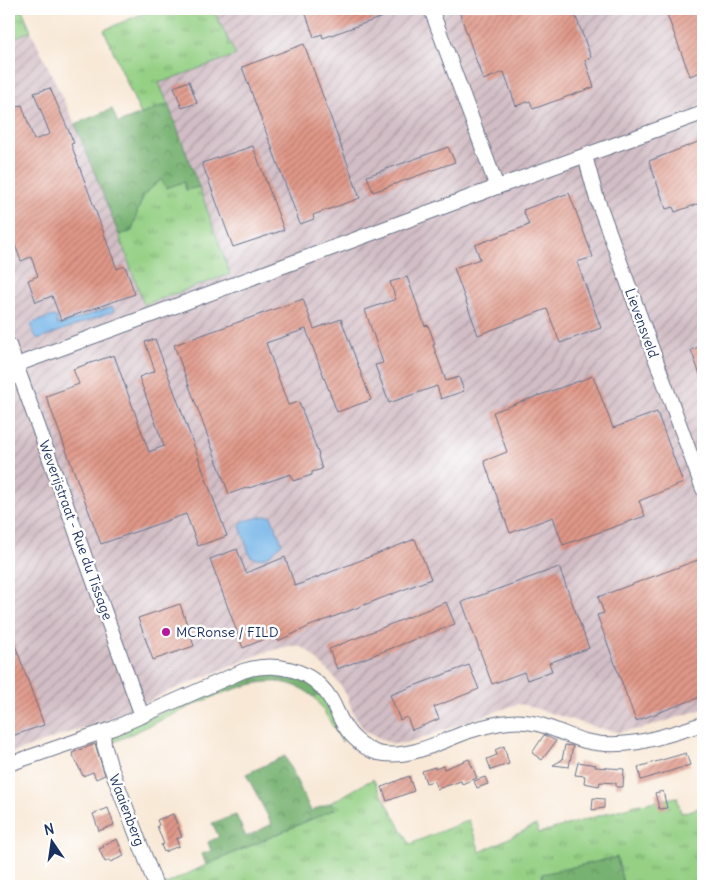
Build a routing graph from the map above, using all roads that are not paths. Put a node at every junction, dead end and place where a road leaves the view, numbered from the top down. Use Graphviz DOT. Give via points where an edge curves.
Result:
graph roads {
  1 [pos="431,9"];
  2 [pos="703,113"];
  3 [pos="585,156"];
  4 [pos="497,188"];
  5 [pos="9,345"];
  6 [pos="16,365"];
  7 [pos="703,489"];
  8 [pos="142,716"];
  9 [pos="703,724"];
  10 [pos="102,732"];
  11 [pos="9,764"];
  12 [pos="156,886"];
  1 -- 4 [label="street"];
  2 -- 3 [label="street"];
  3 -- 4 [label="street"];
  3 -- 7 [label="street, Lievensveld" via="596,196"];
  4 -- 6 [label="street"];
  5 -- 6 [label="street, Weverijstraat - Rue du Tissage"];
  6 -- 8 [label="street, Weverijstraat - Rue du Tissage"];
  8 -- 9 [label="street" via="243,671 274,666 300,673 315,682 328,695 348,731 380,753 414,751 479,728 509,722 528,722 585,741 614,745 638,742"];
  8 -- 10 [label="street"];
  10 -- 11 [label="street"];
  10 -- 12 [label="street, Waaienberg" via="110,765"];
}
